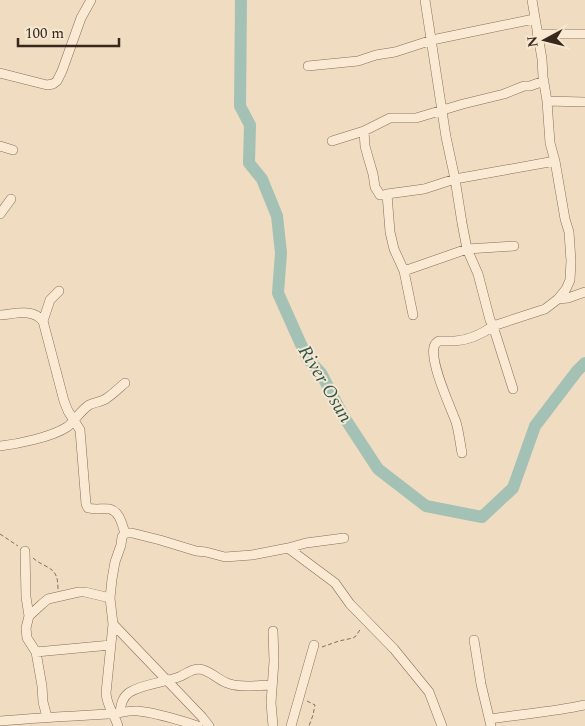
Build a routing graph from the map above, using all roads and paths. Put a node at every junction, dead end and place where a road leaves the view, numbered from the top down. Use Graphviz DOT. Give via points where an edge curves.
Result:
graph roads {
  1 [pos="91,0"];
  2 [pos="425,0"];
  3 [pos="532,0"];
  4 [pos="534,20"];
  5 [pos="537,34"];
  6 [pos="585,34"];
  7 [pos="432,40"];
  8 [pos="308,66"];
  9 [pos="0,73"];
  10 [pos="544,81"];
  11 [pos="547,101"];
  12 [pos="585,102"];
  13 [pos="442,109"];
  14 [pos="364,131"];
  15 [pos="332,141"];
  16 [pos="0,146"];
  17 [pos="13,150"];
  18 [pos="555,161"];
  19 [pos="455,179"];
  20 [pos="387,194"];
  21 [pos="11,199"];
  22 [pos="0,214"];
  23 [pos="514,246"];
  24 [pos="468,249"];
  25 [pos="404,271"];
  26 [pos="59,290"];
  27 [pos="585,292"];
  28 [pos="558,299"];
  29 [pos="0,315"];
  30 [pos="413,315"];
  31 [pos="44,321"];
  32 [pos="493,326"];
  33 [pos="125,383"];
  34 [pos="513,389"];
  35 [pos="75,420"];
  36 [pos="0,446"];
  37 [pos="462,453"];
  38 [pos="0,534"];
  39 [pos="125,534"];
  40 [pos="344,538"];
  41 [pos="288,548"];
  42 [pos="25,551"];
  43 [pos="58,597"];
  44 [pos="110,598"];
  45 [pos="29,616"];
  46 [pos="367,622"];
  47 [pos="113,624"];
  48 [pos="273,631"];
  49 [pos="474,640"];
  50 [pos="111,645"];
  51 [pos="314,645"];
  52 [pos="36,652"];
  53 [pos="168,681"];
  54 [pos="272,685"];
  55 [pos="299,698"];
  56 [pos="43,702"];
  57 [pos="585,705"];
  58 [pos="117,713"];
  59 [pos="47,717"];
  60 [pos="34,718"];
  61 [pos="0,721"];
  62 [pos="491,722"];
  63 [pos="118,726"];
  64 [pos="198,726"];
  65 [pos="209,726"];
  66 [pos="273,726"];
  67 [pos="290,726"];
  68 [pos="309,726"];
  69 [pos="442,726"];
  1 -- 9 [label="street" via="57,81 48,85"];
  2 -- 7 [label="street"];
  3 -- 4 [label="street"];
  4 -- 5 [label="street"];
  4 -- 7 [label="street"];
  5 -- 6 [label="street"];
  5 -- 10 [label="street"];
  7 -- 8 [label="street" via="358,61"];
  7 -- 13 [label="street"];
  10 -- 11 [label="street"];
  10 -- 13 [label="street"];
  11 -- 12 [label="street"];
  11 -- 18 [label="street" via="550,143"];
  13 -- 14 [label="street" via="416,118 390,118"];
  13 -- 19 [label="street"];
  14 -- 15 [label="street"];
  14 -- 20 [label="street" via="375,187 380,195"];
  16 -- 17 [label="street"];
  18 -- 19 [label="street"];
  18 -- 28 [label="street" via="572,261 570,280"];
  19 -- 20 [label="street"];
  19 -- 24 [label="street"];
  20 -- 25 [label="street" via="390,232"];
  21 -- 22 [label="street"];
  23 -- 24 [label="street"];
  24 -- 25 [label="street"];
  24 -- 32 [label="street"];
  25 -- 30 [label="street"];
  26 -- 31 [label="street" via="47,306"];
  27 -- 28 [label="street"];
  28 -- 32 [label="street" via="545,309"];
  29 -- 31 [label="street" via="28,312"];
  31 -- 35 [label="street" via="64,401"];
  32 -- 34 [label="street"];
  32 -- 37 [label="street" via="471,338 439,341 434,349"];
  33 -- 35 [label="street" via="107,398 90,405"];
  35 -- 36 [label="street" via="52,433"];
  35 -- 39 [label="street" via="80,430 86,504 94,510 115,512"];
  38 -- 42 [label="path"];
  39 -- 41 [label="street" via="132,533 225,557 252,556"];
  39 -- 44 [label="street" via="115,562"];
  40 -- 41 [label="street"];
  41 -- 46 [label="street" via="335,583"];
  42 -- 43 [label="path" via="55,573"];
  42 -- 45 [label="street"];
  43 -- 44 [label="street" via="85,592"];
  43 -- 45 [label="street" via="48,600"];
  44 -- 47 [label="street"];
  45 -- 52 [label="street" via="26,634"];
  46 -- 51 [label="path" via="353,638 322,647"];
  46 -- 69 [label="street" via="429,692"];
  47 -- 50 [label="street"];
  47 -- 53 [label="street"];
  48 -- 54 [label="street"];
  49 -- 62 [label="street"];
  50 -- 52 [label="street"];
  50 -- 58 [label="street" via="106,693 107,702"];
  51 -- 55 [label="street"];
  52 -- 56 [label="street"];
  53 -- 54 [label="street" via="198,669 229,684"];
  53 -- 58 [label="street" via="129,693"];
  53 -- 65 [label="street"];
  54 -- 66 [label="street"];
  55 -- 67 [label="street"];
  55 -- 68 [label="path" via="315,705"];
  56 -- 59 [label="street"];
  56 -- 60 [label="street"];
  57 -- 62 [label="street" via="517,714"];
  58 -- 59 [label="street"];
  58 -- 63 [label="street"];
  58 -- 64 [label="street" via="138,711"];
  59 -- 60 [label="street"];
  60 -- 61 [label="street"];
}
